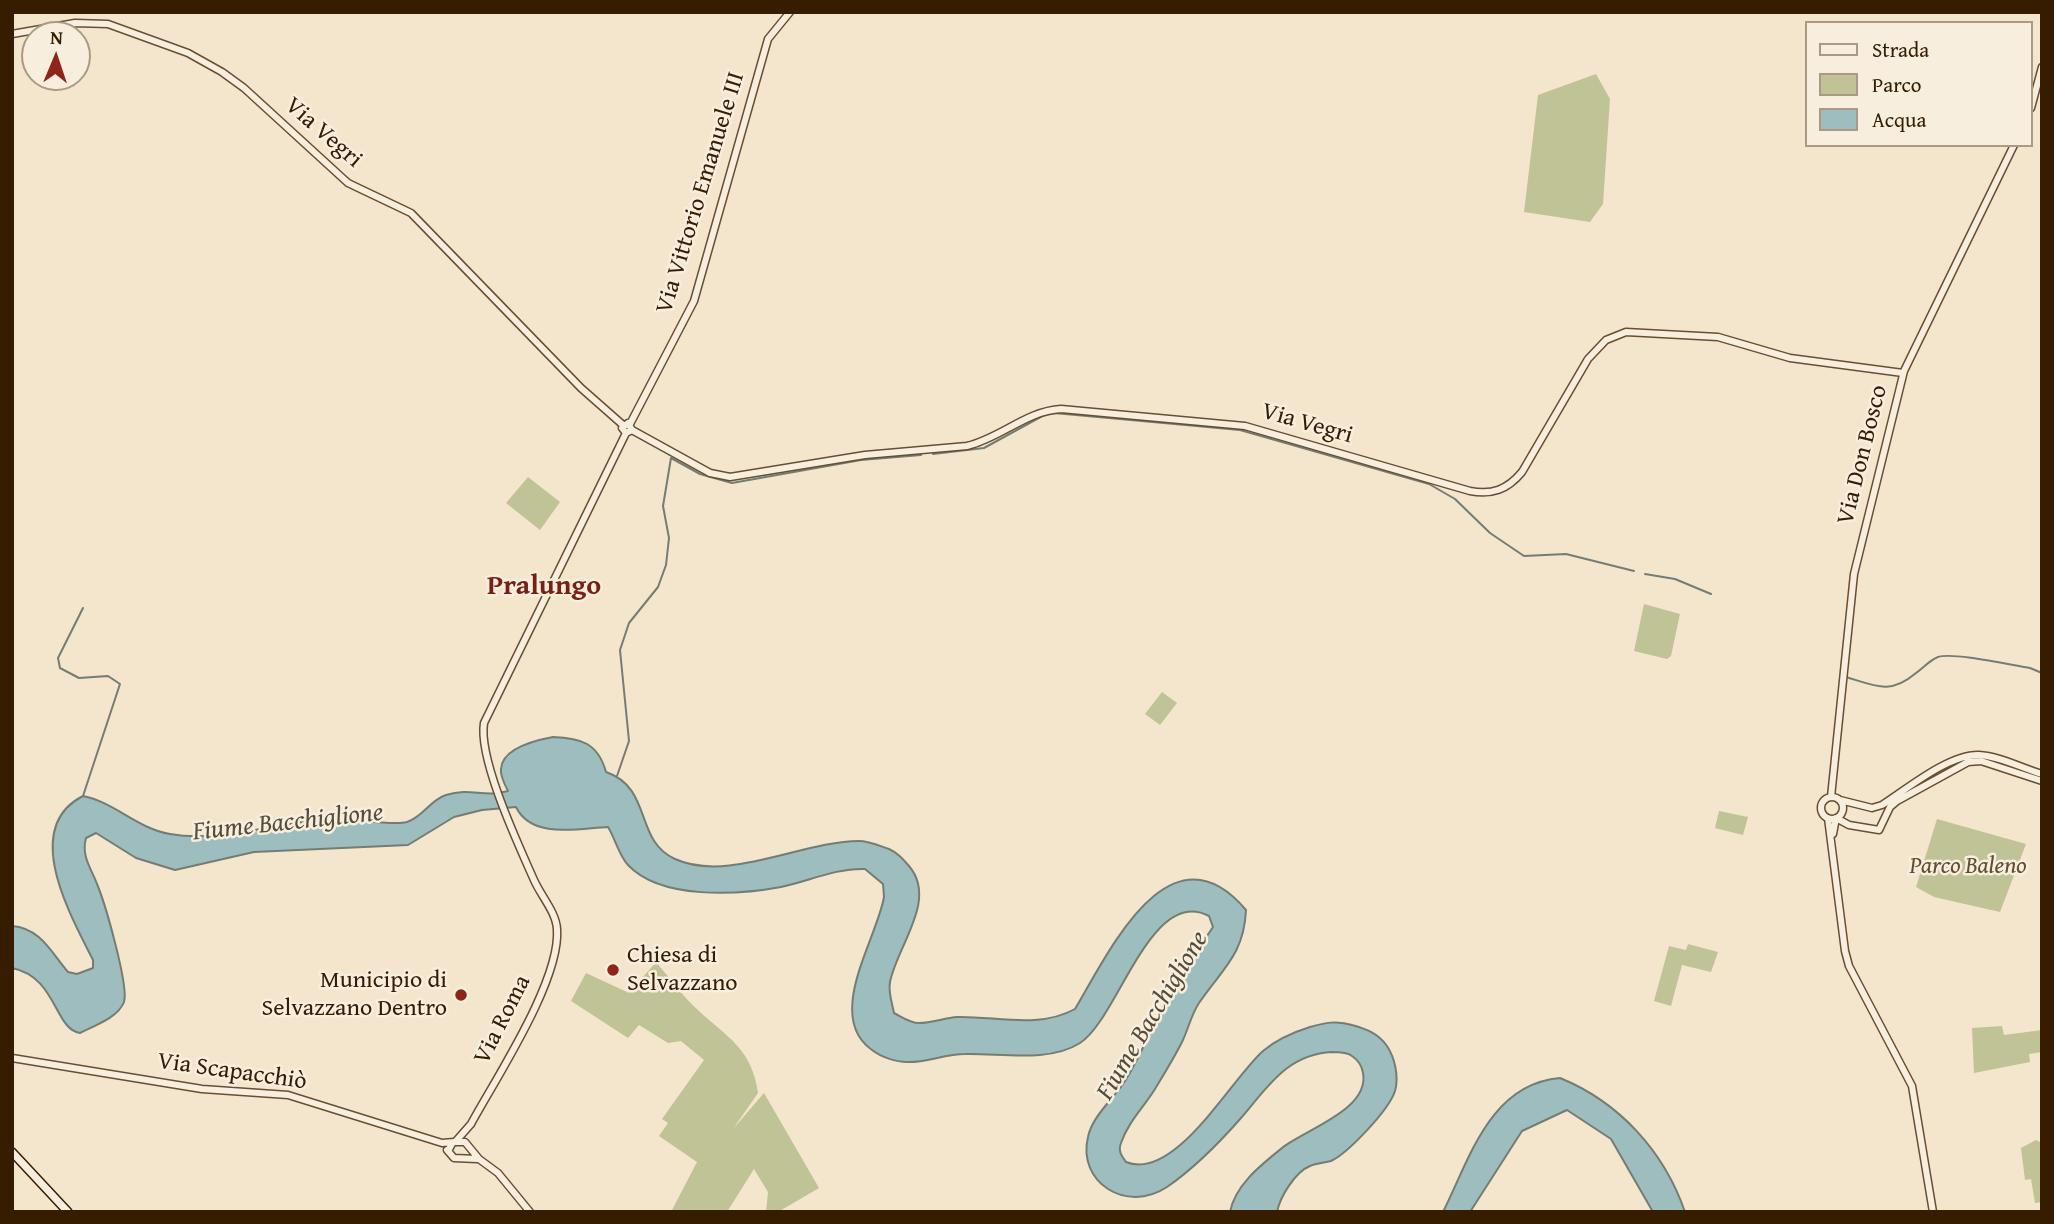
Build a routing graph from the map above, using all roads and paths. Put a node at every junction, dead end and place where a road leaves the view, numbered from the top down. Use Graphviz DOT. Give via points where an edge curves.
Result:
graph roads {
  1 [pos="790,12"];
  2 [pos="12,34"];
  3 [pos="2042,67"];
  4 [pos="2033,101"];
  5 [pos="2013,147"];
  6 [pos="1903,373"];
  7 [pos="628,428"];
  8 [pos="482,733"];
  9 [pos="2042,774"];
  10 [pos="2042,781"];
  11 [pos="1831,797"];
  12 [pos="1840,800"];
  13 [pos="1872,808"];
  14 [pos="1886,815"];
  15 [pos="1828,818"];
  16 [pos="1836,818"];
  17 [pos="1833,834"];
  18 [pos="12,1058"];
  19 [pos="471,1124"];
  20 [pos="455,1141"];
  21 [pos="442,1143"];
  22 [pos="467,1145"];
  23 [pos="448,1151"];
  24 [pos="12,1152"];
  25 [pos="463,1156"];
  26 [pos="479,1159"];
  27 [pos="68,1212"];
  28 [pos="530,1212"];
  29 [pos="1933,1212"];
  1 -- 7 [label="street, Via Vittorio Emanuele III" via="768,39 694,301"];
  2 -- 7 [label="street, Via Vegri" via="75,23 107,24 188,53 222,72 348,183 411,213 581,388"];
  3 -- 4 [label="street"];
  5 -- 6 [label="street, Via Don Bosco"];
  6 -- 7 [label="street, Via Vegri" via="1790,358 1718,337 1626,332 1597,348 1522,472 1507,487 1491,493 1470,491 1245,426 1061,409 1037,413 982,443 865,455 730,477 710,473"];
  6 -- 11 [label="street, Via Don Bosco" via="1854,574"];
  7 -- 8 [label="street, Via Vittorio Emanuele III" via="491,705"];
  8 -- 19 [label="street, Via Roma" via="507,814 557,934 542,996"];
  9 -- 13 [label="street" via="1982,755 1967,756"];
  10 -- 14 [label="street" via="1981,761 1968,762 1897,801"];
  11 -- 12 [label="street"];
  11 -- 15 [label="street, Via Don Bosco" via="1823,800 1821,807"];
  12 -- 13 [label="street"];
  12 -- 16 [label="street" via="1842,810"];
  13 -- 14 [label="street"];
  14 -- 16 [label="street" via="1884,826 1874,831"];
  15 -- 16 [label="street"];
  15 -- 29 [label="street, Via Don Bosco" via="1844,951 1912,1086"];
  16 -- 17 [label="street"];
  18 -- 21 [label="street, Via Scapacchiò" via="209,1090 283,1094"];
  19 -- 20 [label="street, Via Roma"];
  19 -- 22 [label="street, Via Roma"];
  20 -- 21 [label="street, Via Scapacchiò"];
  20 -- 22 [label="street"];
  20 -- 23 [label="street, Via Roma"];
  21 -- 23 [label="street"];
  22 -- 25 [label="street, Via Roma"];
  22 -- 26 [label="street"];
  23 -- 25 [label="street" via="454,1158"];
  24 -- 27 [label="main road"];
  25 -- 26 [label="street"];
  26 -- 28 [label="street" via="498,1173"];
}
